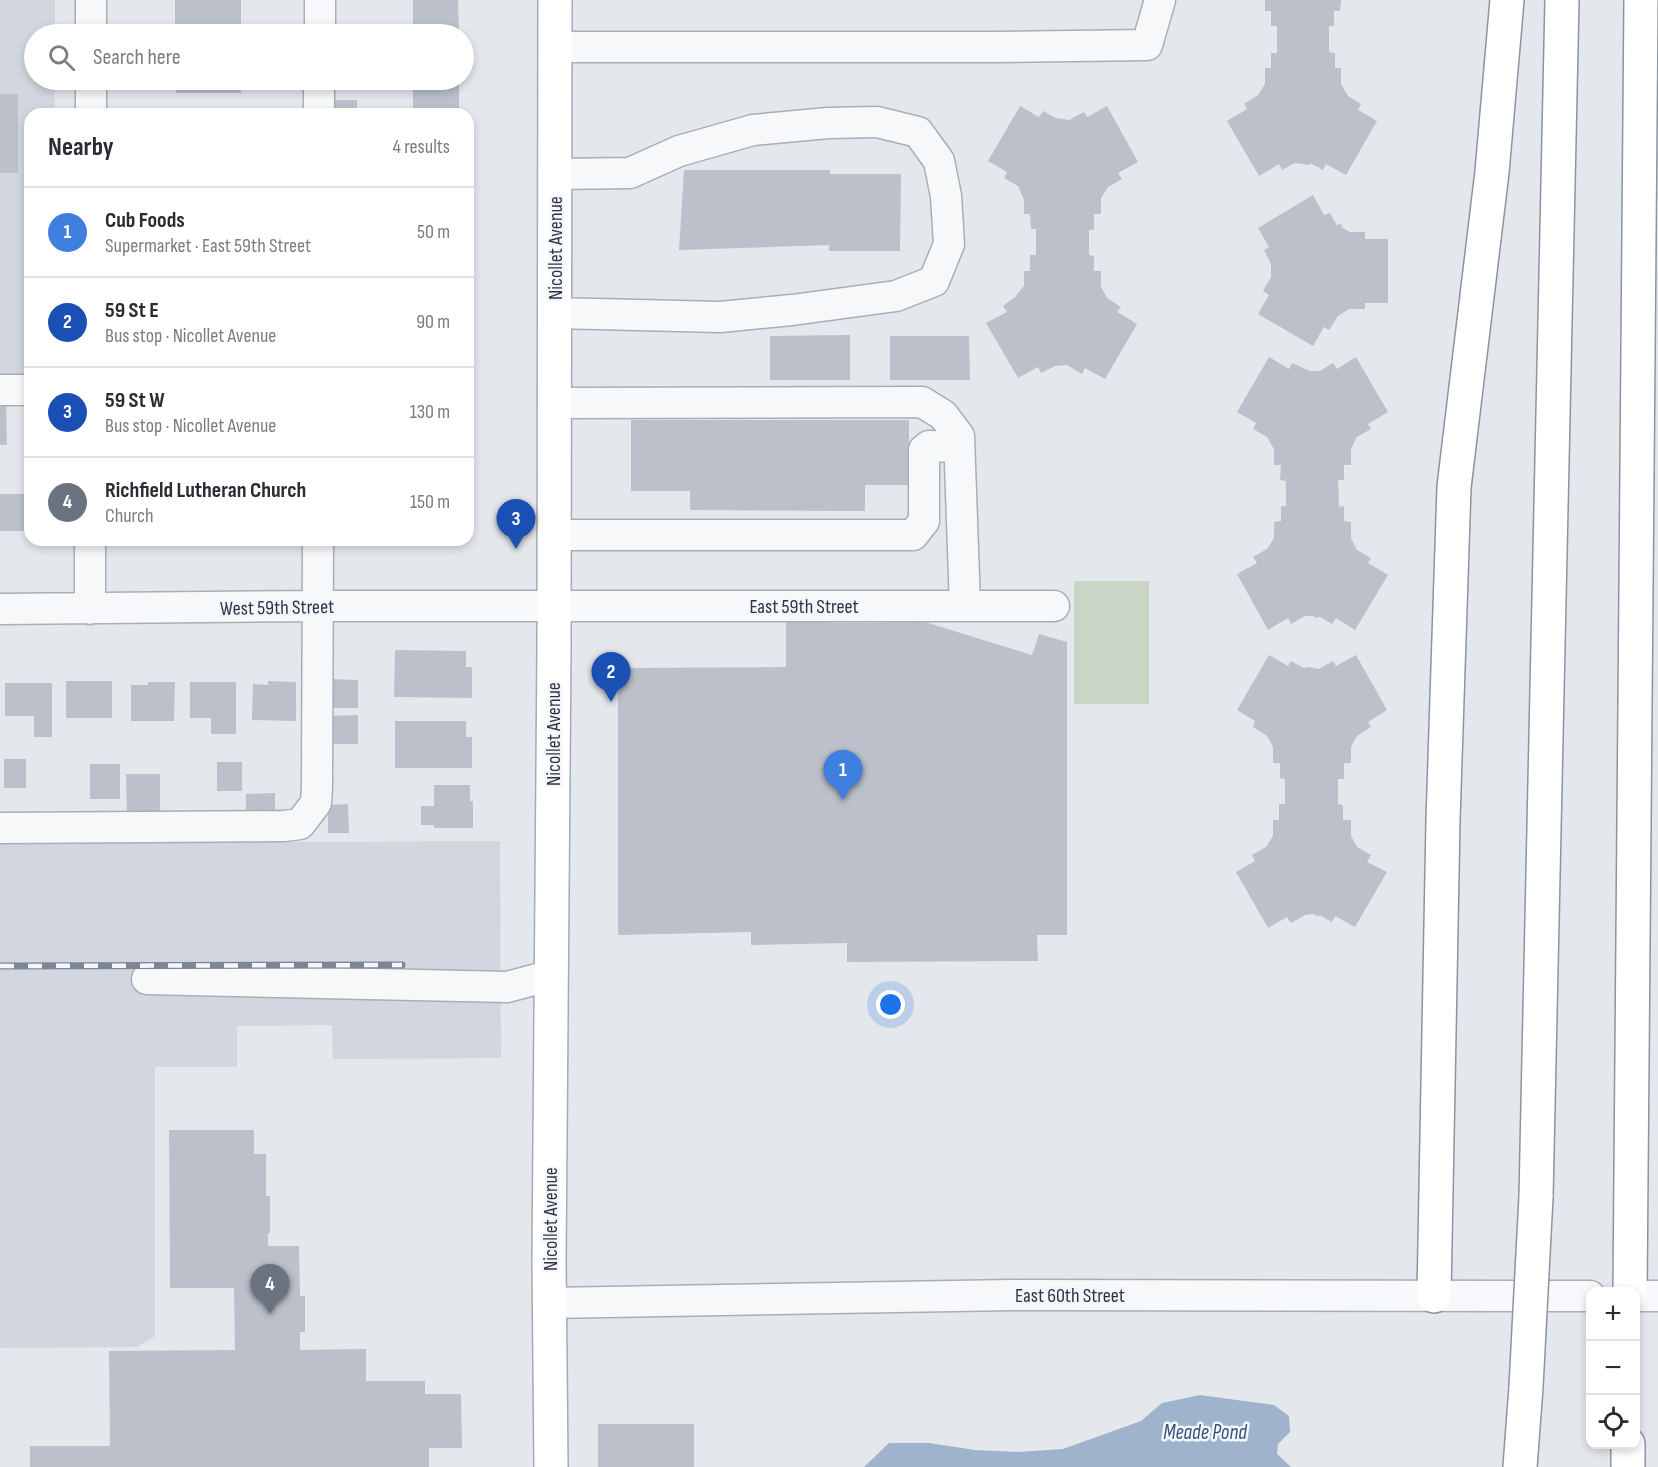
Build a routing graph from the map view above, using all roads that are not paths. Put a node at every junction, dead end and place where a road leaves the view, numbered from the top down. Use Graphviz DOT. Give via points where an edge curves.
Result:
graph roads {
  1 [pos="91,0"];
  2 [pos="320,0"];
  3 [pos="555,0"];
  4 [pos="1160,0"];
  5 [pos="1507,0"];
  6 [pos="1562,0"];
  7 [pos="1641,0"];
  8 [pos="91,24"];
  9 [pos="320,24"];
  10 [pos="555,47"];
  11 [pos="91,90"];
  12 [pos="320,90"];
  13 [pos="91,108"];
  14 [pos="319,108"];
  15 [pos="555,174"];
  16 [pos="555,313"];
  17 [pos="0,390"];
  18 [pos="24,390"];
  19 [pos="554,403"];
  20 [pos="959,447"];
  21 [pos="553,535"];
  22 [pos="90,546"];
  23 [pos="318,546"];
  24 [pos="554,605"];
  25 [pos="318,606"];
  26 [pos="965,606"];
  27 [pos="1054,606"];
  28 [pos="0,609"];
  29 [pos="90,609"];
  30 [pos="0,828"];
  31 [pos="552,975"];
  32 [pos="147,980"];
  33 [pos="1630,1287"];
  34 [pos="1434,1296"];
  35 [pos="1586,1296"];
  36 [pos="1640,1296"];
  37 [pos="1658,1296"];
  38 [pos="550,1303"];
  39 [pos="1628,1449"];
  40 [pos="551,1467"];
  41 [pos="1520,1467"];
  42 [pos="1628,1467"];
  1 -- 8 [label="street"];
  2 -- 9 [label="street"];
  3 -- 10 [label="main road, Nicollet Avenue"];
  4 -- 10 [label="street" via="1147,45"];
  5 -- 34 [label="main road" via="1492,172 1454,488"];
  6 -- 41 [label="main road, bridge" via="1536,1197"];
  7 -- 33 [label="main road"];
  10 -- 15 [label="main road, Nicollet Avenue"];
  11 -- 13 [label="street"];
  12 -- 14 [label="street"];
  15 -- 16 [label="main road, Nicollet Avenue"];
  15 -- 16 [label="street" via="630,173 679,151 753,130 877,122 918,132 939,161 949,244 934,281 896,296 720,317"];
  16 -- 19 [label="main road, Nicollet Avenue"];
  17 -- 18 [label="street"];
  19 -- 20 [label="street" via="922,402 943,415 959,436"];
  19 -- 21 [label="main road, Nicollet Avenue"];
  20 -- 21 [label="street" via="929,446 924,450 924,521 913,535"];
  20 -- 26 [label="street"];
  21 -- 24 [label="main road, Nicollet Avenue"];
  22 -- 29 [label="street"];
  23 -- 25 [label="street"];
  24 -- 25 [label="street, West 59th Street"];
  24 -- 26 [label="street, East 59th Street"];
  24 -- 31 [label="main road, Nicollet Avenue"];
  25 -- 29 [label="street, West 59th Street"];
  25 -- 30 [label="street" via="316,803 300,824"];
  26 -- 27 [label="street, East 59th Street"];
  28 -- 29 [label="street, West 59th Street"];
  31 -- 32 [label="street" via="507,987"];
  31 -- 38 [label="main road, Nicollet Avenue"];
  34 -- 35 [label="street, East 60th Street"];
  34 -- 38 [label="street, East 60th Street" via="1013,1295"];
  36 -- 37 [label="street"];
  38 -- 40 [label="main road, Nicollet Avenue"];
  39 -- 42 [label="main road"];
}
